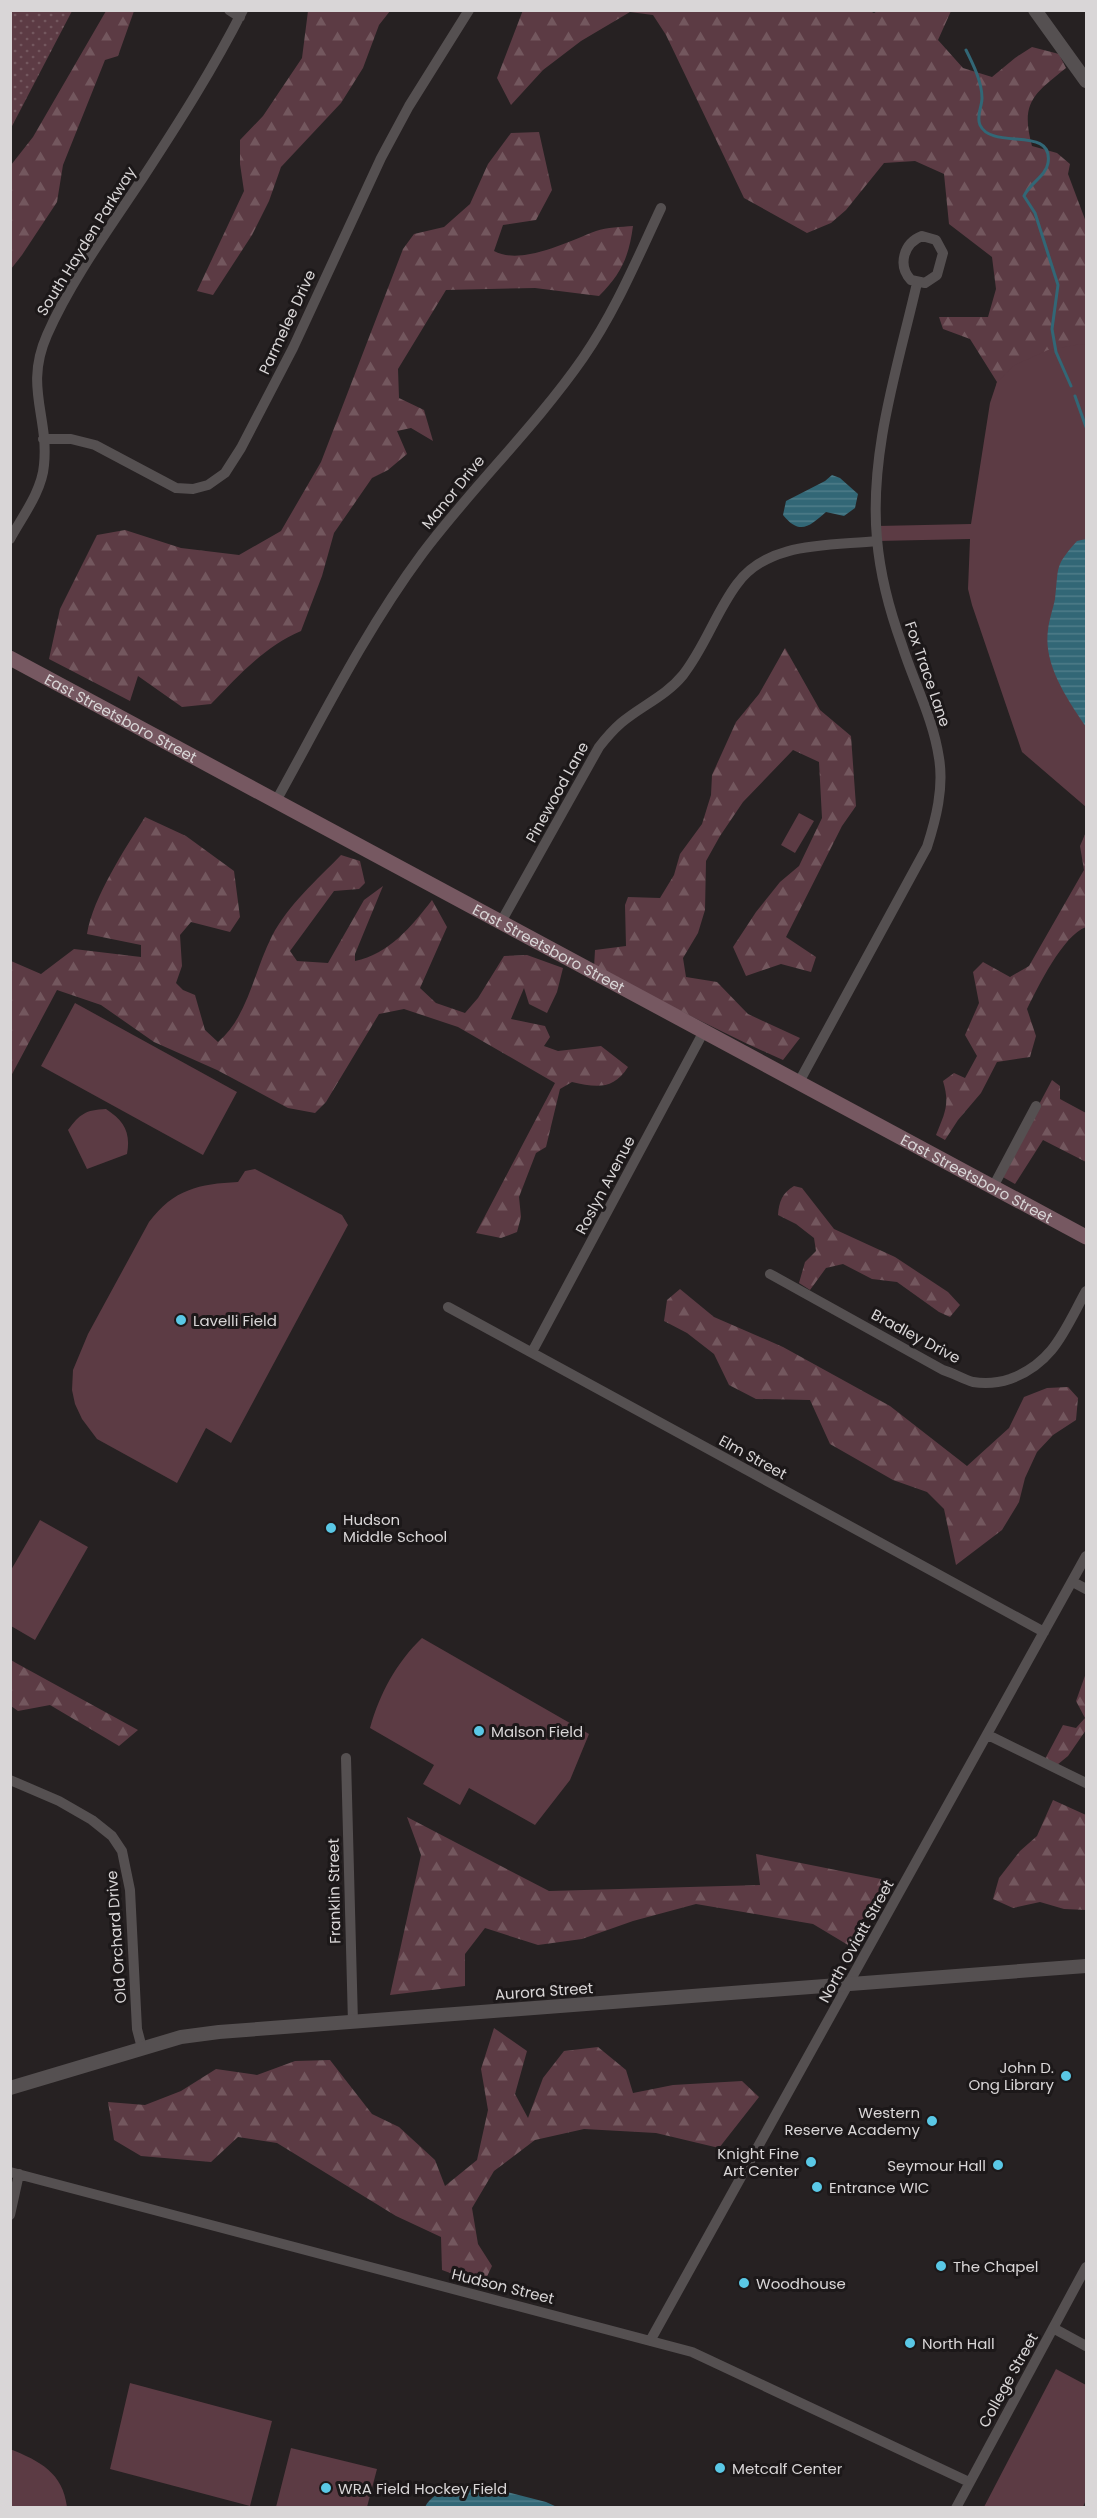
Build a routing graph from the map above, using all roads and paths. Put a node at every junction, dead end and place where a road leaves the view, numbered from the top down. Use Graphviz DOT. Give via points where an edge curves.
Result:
graph roads {
  1 [pos="229,10"];
  2 [pos="469,10"];
  3 [pos="1035,10"];
  4 [pos="241,14"];
  5 [pos="1086,81"];
  6 [pos="661,208"];
  7 [pos="917,283"];
  8 [pos="44,439"];
  9 [pos="10,539"];
  10 [pos="877,541"];
  11 [pos="10,658"];
  12 [pos="276,801"];
  13 [pos="501,922"];
  14 [pos="704,1031"];
  15 [pos="799,1082"];
  16 [pos="1036,1106"];
  17 [pos="993,1187"];
  18 [pos="1086,1238"];
  19 [pos="770,1274"];
  20 [pos="1086,1291"];
  21 [pos="448,1307"];
  22 [pos="532,1352"];
  23 [pos="1086,1556"];
  24 [pos="1073,1582"];
  25 [pos="1086,1589"];
  26 [pos="1044,1632"];
  27 [pos="988,1735"];
  28 [pos="346,1758"];
  29 [pos="10,1780"];
  30 [pos="1086,1783"];
  31 [pos="1086,1966"];
  32 [pos="848,1984"];
  33 [pos="353,2023"];
  34 [pos="142,2048"];
  35 [pos="10,2088"];
  36 [pos="15,2173"];
  37 [pos="10,2215"];
  38 [pos="1086,2267"];
  39 [pos="1053,2328"];
  40 [pos="650,2341"];
  41 [pos="1086,2346"];
  42 [pos="969,2482"];
  43 [pos="956,2508"];
  1 -- 4 [label="street"];
  2 -- 8 [label="street, Parmelee Drive" via="381,158 293,348 225,473 208,485 176,488 95,445"];
  3 -- 5 [label="street"];
  4 -- 8 [label="street, South Hayden Parkway" via="203,83 107,230 47,334 36,384"];
  6 -- 12 [label="street, Manor Drive" via="625,285 584,356 531,426 481,479 420,556 358,653"];
  7 -- 7 [label="street" via="932,280 940,268 941,246 929,236 915,238 906,249 904,270"];
  7 -- 10 [label="street, Fox Trace Lane" via="882,437"];
  8 -- 9 [label="street, South Hayden Parkway" via="40,483"];
  10 -- 13 [label="street, Pinewood Lane" via="792,550 764,560 750,570 737,584 682,677 622,722 599,747"];
  10 -- 15 [label="street, Fox Trace Lane" via="890,603 928,713 939,759 936,819 927,847"];
  11 -- 12 [label="main road, East Streetsboro Street"];
  12 -- 13 [label="main road, East Streetsboro Street"];
  13 -- 14 [label="main road, East Streetsboro Street"];
  14 -- 15 [label="main road, East Streetsboro Street"];
  14 -- 22 [label="street, Roslyn Avenue"];
  15 -- 17 [label="main road, East Streetsboro Street"];
  16 -- 17 [label="street"];
  17 -- 18 [label="main road, East Streetsboro Street"];
  19 -- 20 [label="street, Bradley Drive" via="943,1370 973,1382 987,1383 1027,1373 1040,1364 1052,1352"];
  21 -- 22 [label="street, Elm Street"];
  22 -- 26 [label="street, Elm Street"];
  23 -- 24 [label="street, North Oviatt Street"];
  24 -- 25 [label="street"];
  24 -- 26 [label="street, North Oviatt Street"];
  26 -- 27 [label="street, North Oviatt Street"];
  27 -- 30 [label="street"];
  27 -- 32 [label="street, North Oviatt Street"];
  28 -- 33 [label="street, Franklin Street"];
  29 -- 34 [label="street, Old Orchard Drive" via="92,1820 123,1851 130,1890 137,2029"];
  31 -- 32 [label="street, Aurora Street"];
  32 -- 33 [label="street, Aurora Street"];
  32 -- 40 [label="street, North Oviatt Street"];
  33 -- 34 [label="street, Aurora Street" via="219,2032"];
  34 -- 35 [label="street, Aurora Street"];
  36 -- 37 [label="street"];
  36 -- 40 [label="street, Hudson Street"];
  38 -- 39 [label="street, College Street"];
  39 -- 41 [label="street"];
  39 -- 42 [label="street, College Street"];
  40 -- 42 [label="street, Hudson Street" via="692,2352"];
  42 -- 43 [label="street, College Street"];
}
